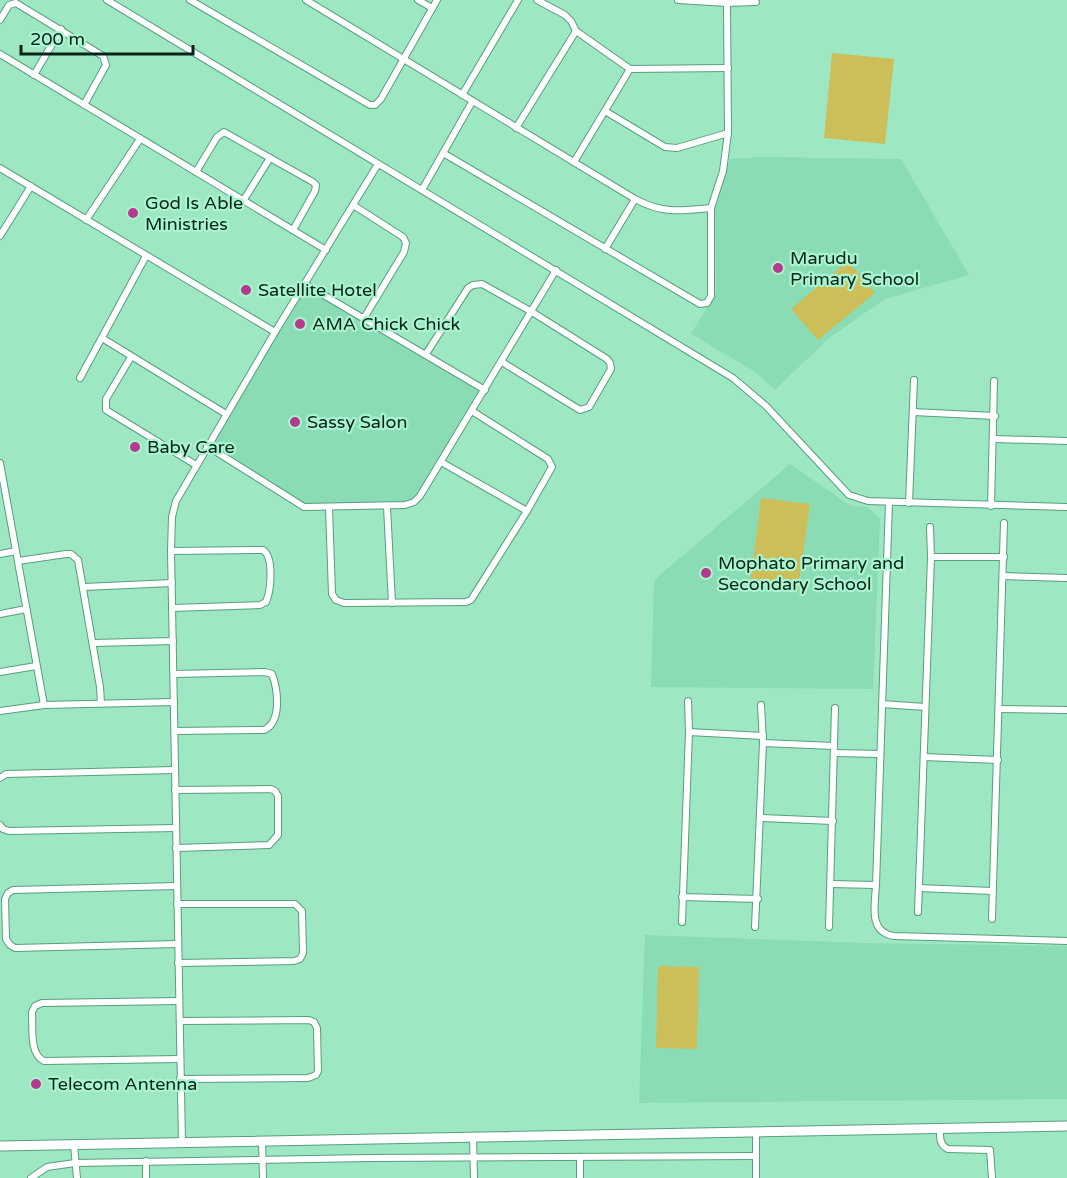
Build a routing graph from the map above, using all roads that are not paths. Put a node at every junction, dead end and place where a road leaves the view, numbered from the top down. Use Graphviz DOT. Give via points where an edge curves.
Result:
graph roads {
  1 [pos="107,0"];
  2 [pos="190,0"];
  3 [pos="306,0"];
  4 [pos="418,0"];
  5 [pos="437,0"];
  6 [pos="518,0"];
  7 [pos="537,0"];
  8 [pos="678,0"];
  9 [pos="756,2"];
  10 [pos="727,3"];
  11 [pos="432,8"];
  12 [pos="0,20"];
  13 [pos="61,29"];
  14 [pos="576,31"];
  15 [pos="0,54"];
  16 [pos="404,59"];
  17 [pos="728,68"];
  18 [pos="630,69"];
  19 [pos="34,75"];
  20 [pos="462,95"];
  21 [pos="472,102"];
  22 [pos="84,105"];
  23 [pos="605,111"];
  24 [pos="516,128"];
  25 [pos="728,133"];
  26 [pos="140,139"];
  27 [pos="443,153"];
  28 [pos="270,158"];
  29 [pos="574,162"];
  30 [pos="378,164"];
  31 [pos="0,168"];
  32 [pos="196,172"];
  33 [pos="31,186"];
  34 [pos="422,190"];
  35 [pos="635,199"];
  36 [pos="243,201"];
  37 [pos="353,206"];
  38 [pos="711,208"];
  39 [pos="86,220"];
  40 [pos="292,230"];
  41 [pos="0,236"];
  42 [pos="605,249"];
  43 [pos="326,250"];
  44 [pos="146,256"];
  45 [pos="556,270"];
  46 [pos="304,284"];
  47 [pos="532,312"];
  48 [pos="364,318"];
  49 [pos="275,332"];
  50 [pos="102,338"];
  51 [pos="426,354"];
  52 [pos="131,357"];
  53 [pos="502,363"];
  54 [pos="80,378"];
  55 [pos="914,380"];
  56 [pos="994,381"];
  57 [pos="484,390"];
  58 [pos="472,411"];
  59 [pos="913,412"];
  60 [pos="226,414"];
  61 [pos="995,416"];
  62 [pos="994,439"];
  63 [pos="1067,441"];
  64 [pos="207,446"];
  65 [pos="441,462"];
  66 [pos="0,463"];
  67 [pos="196,465"];
  68 [pos="3,495"];
  69 [pos="889,502"];
  70 [pos="909,502"];
  71 [pos="991,506"];
  72 [pos="387,507"];
  73 [pos="1067,507"];
  74 [pos="329,508"];
  75 [pos="527,511"];
  76 [pos="1004,523"];
  77 [pos="930,527"];
  78 [pos="16,551"];
  79 [pos="171,551"];
  80 [pos="0,554"];
  81 [pos="1004,556"];
  82 [pos="931,557"];
  83 [pos="18,561"];
  84 [pos="1003,576"];
  85 [pos="1067,578"];
  86 [pos="172,583"];
  87 [pos="84,587"];
  88 [pos="392,603"];
  89 [pos="172,608"];
  90 [pos="26,609"];
  91 [pos="0,614"];
  92 [pos="173,641"];
  93 [pos="93,644"];
  94 [pos="36,666"];
  95 [pos="0,672"];
  96 [pos="174,674"];
  97 [pos="688,701"];
  98 [pos="174,702"];
  99 [pos="101,704"];
  100 [pos="882,704"];
  101 [pos="44,705"];
  102 [pos="761,705"];
  103 [pos="925,706"];
  104 [pos="835,708"];
  105 [pos="999,709"];
  106 [pos="1067,710"];
  107 [pos="0,711"];
  108 [pos="175,731"];
  109 [pos="689,732"];
  110 [pos="763,740"];
  111 [pos="834,749"];
  112 [pos="880,754"];
  113 [pos="924,757"];
  114 [pos="998,760"];
  115 [pos="175,770"];
  116 [pos="0,778"];
  117 [pos="176,790"];
  118 [pos="760,818"];
  119 [pos="833,821"];
  120 [pos="0,825"];
  121 [pos="176,828"];
  122 [pos="176,848"];
  123 [pos="831,884"];
  124 [pos="876,885"];
  125 [pos="177,886"];
  126 [pos="919,888"];
  127 [pos="992,891"];
  128 [pos="682,897"];
  129 [pos="758,899"];
  130 [pos="177,904"];
  131 [pos="918,912"];
  132 [pos="992,920"];
  133 [pos="682,922"];
  134 [pos="755,927"];
  135 [pos="829,927"];
  136 [pos="1067,941"];
  137 [pos="178,944"];
  138 [pos="178,963"];
  139 [pos="179,1002"];
  140 [pos="180,1021"];
  141 [pos="180,1059"];
  142 [pos="180,1079"];
  143 [pos="1067,1125"];
  144 [pos="940,1128"];
  145 [pos="756,1132"];
  146 [pos="472,1137"];
  147 [pos="262,1141"];
  148 [pos="182,1143"];
  149 [pos="74,1145"];
  150 [pos="0,1146"];
  151 [pos="756,1156"];
  152 [pos="473,1157"];
  153 [pos="579,1158"];
  154 [pos="262,1160"];
  155 [pos="146,1161"];
  156 [pos="75,1163"];
  157 [pos="31,1178"];
  158 [pos="77,1178"];
  159 [pos="147,1178"];
  160 [pos="263,1178"];
  161 [pos="474,1178"];
  162 [pos="580,1178"];
  163 [pos="756,1178"];
  164 [pos="992,1178"];
  1 -- 30 [label="street"];
  2 -- 16 [label="street" via="367,105 379,101"];
  3 -- 16 [label="street"];
  4 -- 11 [label="street"];
  5 -- 11 [label="street"];
  6 -- 20 [label="street"];
  7 -- 14 [label="street" via="565,15"];
  8 -- 10 [label="street"];
  9 -- 10 [label="street"];
  10 -- 17 [label="street"];
  11 -- 16 [label="street"];
  12 -- 13 [label="street" via="9,5 16,3"];
  13 -- 19 [label="street"];
  13 -- 22 [label="street" via="105,58 105,67"];
  14 -- 18 [label="street"];
  14 -- 24 [label="street"];
  15 -- 19 [label="street"];
  16 -- 20 [label="street"];
  17 -- 18 [label="street"];
  17 -- 25 [label="street"];
  18 -- 23 [label="street"];
  19 -- 22 [label="street"];
  20 -- 21 [label="street"];
  21 -- 24 [label="street"];
  21 -- 27 [label="street"];
  22 -- 26 [label="street"];
  23 -- 25 [label="street" via="665,147 677,148"];
  23 -- 29 [label="street"];
  24 -- 29 [label="street"];
  25 -- 38 [label="street" via="723,171"];
  26 -- 32 [label="street"];
  26 -- 39 [label="street"];
  27 -- 34 [label="street"];
  27 -- 42 [label="street"];
  28 -- 32 [label="street" via="222,133"];
  28 -- 36 [label="street"];
  28 -- 40 [label="street" via="315,185"];
  29 -- 35 [label="street"];
  30 -- 34 [label="street"];
  30 -- 37 [label="street"];
  31 -- 33 [label="street"];
  32 -- 36 [label="street"];
  33 -- 39 [label="street"];
  33 -- 41 [label="street"];
  34 -- 45 [label="street"];
  35 -- 38 [label="street" via="665,211"];
  35 -- 42 [label="street"];
  36 -- 40 [label="street"];
  37 -- 43 [label="street"];
  37 -- 48 [label="street" via="403,237 406,243"];
  38 -- 42 [label="street" via="711,296 705,304 695,303"];
  39 -- 44 [label="street"];
  40 -- 43 [label="street"];
  43 -- 46 [label="street"];
  44 -- 49 [label="street"];
  44 -- 50 [label="street"];
  45 -- 47 [label="street"];
  45 -- 69 [label="street" via="733,378 766,406 849,495"];
  46 -- 48 [label="street"];
  46 -- 49 [label="street"];
  47 -- 51 [label="street" via="485,285 473,285"];
  47 -- 53 [label="street"];
  47 -- 53 [label="street" via="610,363 610,372 591,404 577,409"];
  48 -- 51 [label="street"];
  49 -- 60 [label="street"];
  50 -- 52 [label="street"];
  50 -- 54 [label="street"];
  51 -- 57 [label="street"];
  52 -- 60 [label="street"];
  52 -- 67 [label="street" via="106,399 106,410"];
  53 -- 57 [label="street"];
  55 -- 59 [label="street"];
  56 -- 61 [label="street"];
  57 -- 58 [label="street"];
  58 -- 65 [label="street"];
  58 -- 75 [label="street" via="551,462 552,469"];
  59 -- 61 [label="street"];
  59 -- 70 [label="street"];
  60 -- 64 [label="street"];
  61 -- 62 [label="street"];
  62 -- 63 [label="street"];
  62 -- 71 [label="street"];
  64 -- 67 [label="street"];
  64 -- 74 [label="street" via="296,503"];
  65 -- 72 [label="street" via="414,502"];
  65 -- 75 [label="street"];
  66 -- 68 [label="street"];
  67 -- 79 [label="street" via="173,509"];
  68 -- 78 [label="street"];
  69 -- 70 [label="street"];
  69 -- 100 [label="street"];
  70 -- 71 [label="street"];
  71 -- 73 [label="street"];
  72 -- 74 [label="street"];
  72 -- 88 [label="street"];
  74 -- 88 [label="street" via="332,594 344,603"];
  75 -- 88 [label="street" via="471,600"];
  76 -- 81 [label="street"];
  77 -- 82 [label="street"];
  78 -- 80 [label="street"];
  78 -- 83 [label="street"];
  79 -- 86 [label="street"];
  79 -- 89 [label="street" via="262,550 270,559 268,596 260,605"];
  81 -- 82 [label="street"];
  81 -- 84 [label="street"];
  82 -- 103 [label="street"];
  83 -- 87 [label="street" via="71,554 78,560"];
  83 -- 90 [label="street"];
  84 -- 85 [label="street"];
  84 -- 105 [label="street"];
  86 -- 87 [label="street"];
  86 -- 89 [label="street"];
  87 -- 93 [label="street"];
  89 -- 92 [label="street"];
  90 -- 91 [label="street"];
  90 -- 94 [label="street"];
  92 -- 93 [label="street"];
  92 -- 96 [label="street"];
  93 -- 99 [label="street"];
  94 -- 95 [label="street"];
  94 -- 101 [label="street"];
  96 -- 98 [label="street"];
  96 -- 108 [label="street" via="272,674 276,716 274,723 264,730"];
  97 -- 109 [label="street"];
  98 -- 99 [label="street"];
  98 -- 108 [label="street"];
  99 -- 101 [label="street"];
  100 -- 103 [label="street"];
  100 -- 112 [label="street"];
  101 -- 107 [label="street"];
  102 -- 110 [label="street"];
  103 -- 113 [label="street"];
  104 -- 111 [label="street"];
  105 -- 106 [label="street"];
  105 -- 114 [label="street"];
  108 -- 115 [label="street"];
  109 -- 110 [label="street"];
  109 -- 128 [label="street"];
  110 -- 111 [label="street"];
  110 -- 118 [label="street"];
  111 -- 112 [label="street"];
  111 -- 119 [label="street"];
  112 -- 124 [label="street"];
  113 -- 114 [label="street"];
  113 -- 126 [label="street"];
  114 -- 127 [label="street"];
  115 -- 116 [label="street" via="6,774"];
  115 -- 117 [label="street"];
  117 -- 121 [label="street"];
  117 -- 122 [label="street" via="271,789 278,796 278,835 269,845"];
  118 -- 119 [label="street"];
  118 -- 129 [label="street"];
  119 -- 123 [label="street"];
  120 -- 121 [label="street" via="9,831"];
  121 -- 122 [label="street"];
  122 -- 125 [label="street"];
  123 -- 124 [label="street"];
  123 -- 135 [label="street"];
  124 -- 136 [label="street" via="875,919 886,935"];
  125 -- 130 [label="street"];
  125 -- 137 [label="street" via="13,890 5,899 6,939 15,948"];
  126 -- 127 [label="street"];
  126 -- 131 [label="street"];
  127 -- 132 [label="street"];
  128 -- 129 [label="street"];
  128 -- 133 [label="street"];
  129 -- 134 [label="street"];
  130 -- 137 [label="street"];
  130 -- 138 [label="street" via="295,904 302,911 303,953 294,961"];
  137 -- 138 [label="street"];
  138 -- 139 [label="street"];
  139 -- 140 [label="street"];
  139 -- 141 [label="street" via="42,1004 32,1012 34,1052 44,1061"];
  140 -- 141 [label="street"];
  140 -- 142 [label="street" via="309,1020 317,1028 318,1071 308,1078"];
  141 -- 142 [label="street"];
  142 -- 148 [label="street"];
  143 -- 144 [label="street"];
  144 -- 145 [label="street"];
  144 -- 164 [label="street" via="941,1144 948,1149 990,1150"];
  145 -- 146 [label="street"];
  145 -- 151 [label="street"];
  146 -- 147 [label="street"];
  146 -- 152 [label="street"];
  147 -- 148 [label="street"];
  147 -- 154 [label="street"];
  148 -- 149 [label="street"];
  149 -- 150 [label="street"];
  149 -- 156 [label="street"];
  151 -- 153 [label="street"];
  151 -- 163 [label="street"];
  152 -- 153 [label="street"];
  152 -- 154 [label="street"];
  152 -- 161 [label="street"];
  153 -- 162 [label="street"];
  154 -- 155 [label="street"];
  154 -- 160 [label="street"];
  155 -- 156 [label="street"];
  155 -- 159 [label="street"];
  156 -- 157 [label="street" via="46,1167"];
  156 -- 158 [label="street"];
}
